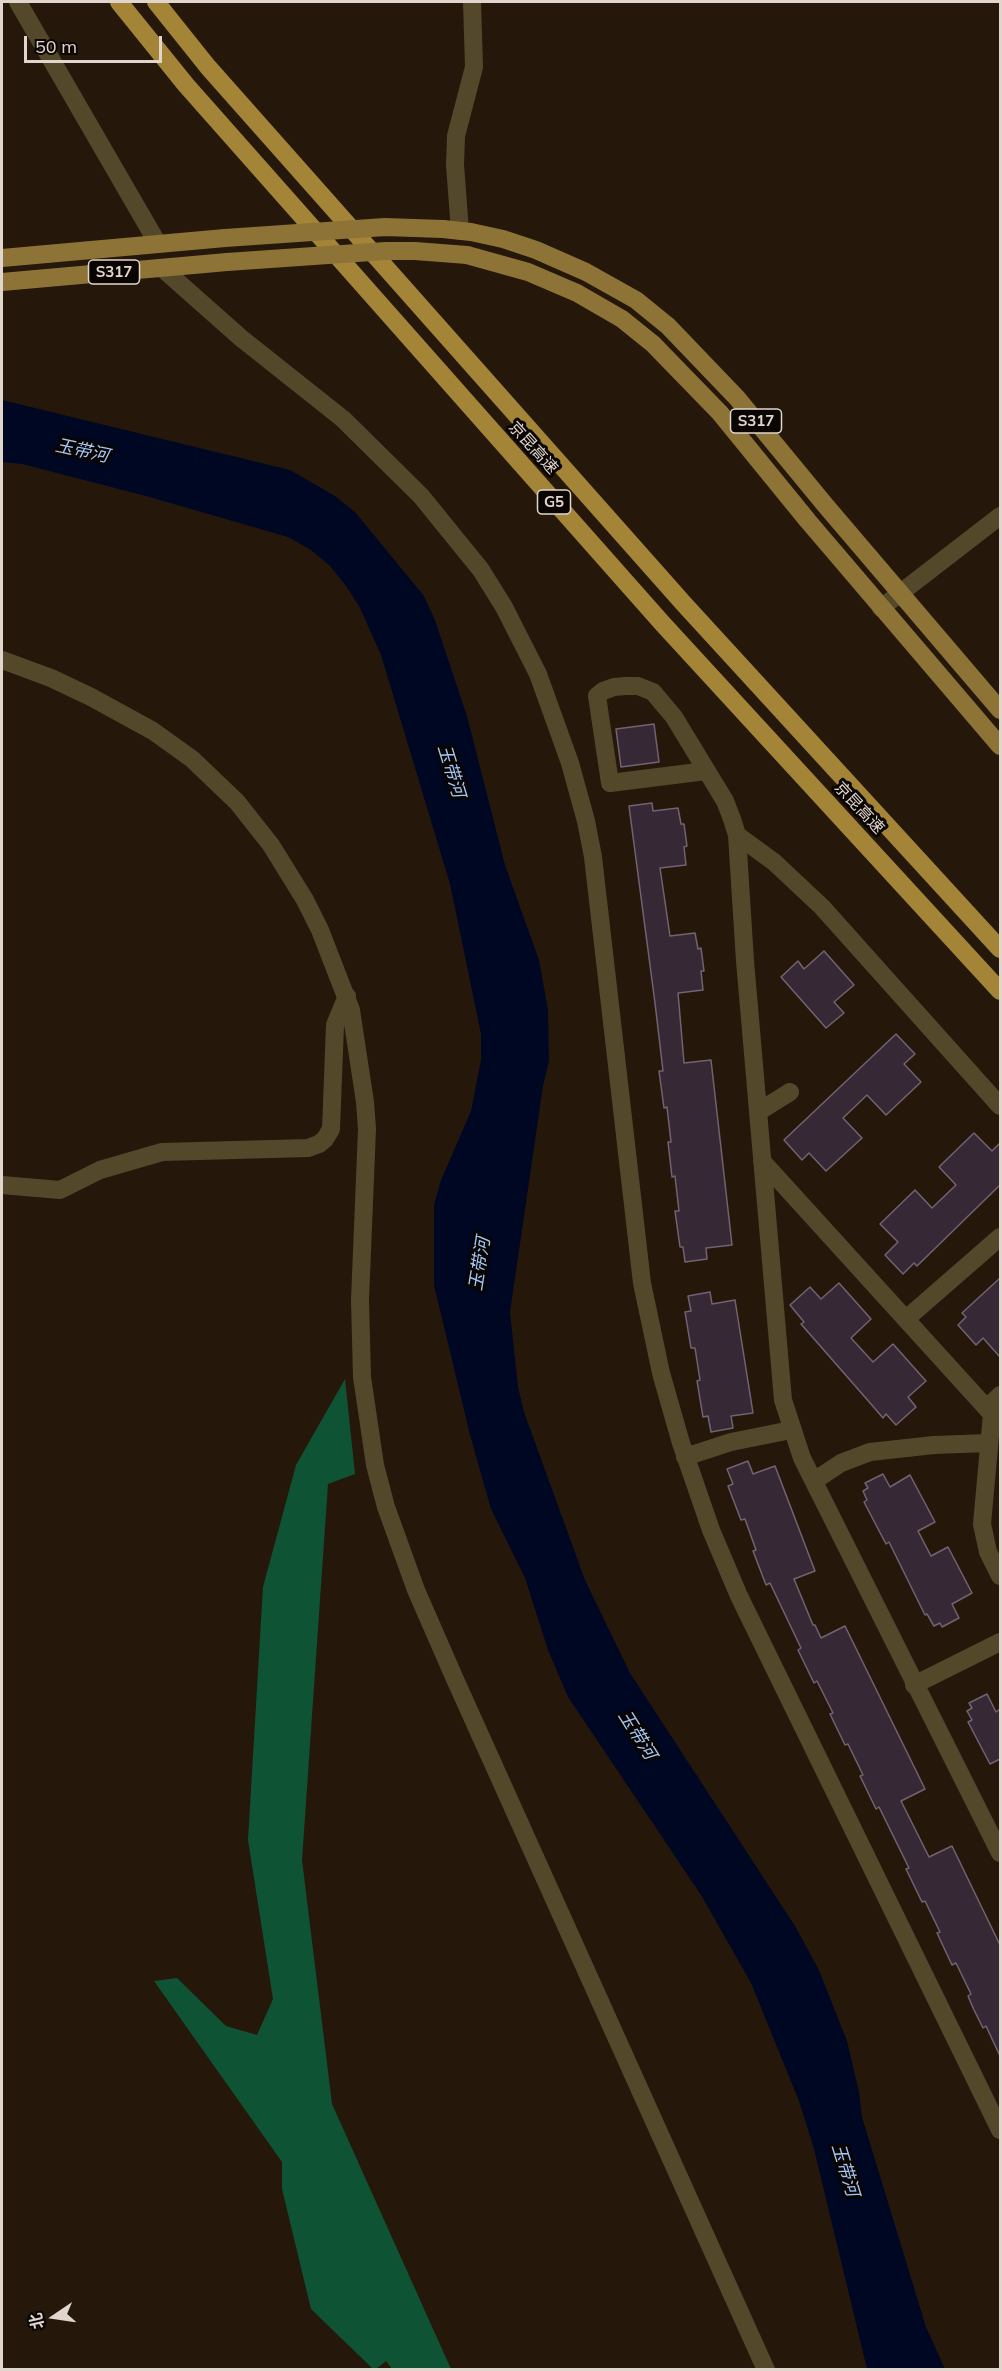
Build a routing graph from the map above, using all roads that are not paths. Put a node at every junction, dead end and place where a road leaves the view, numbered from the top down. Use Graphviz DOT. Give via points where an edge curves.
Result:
graph roads {
  1 [pos="18,2"];
  2 [pos="119,2"];
  3 [pos="156,2"];
  4 [pos="472,2"];
  5 [pos="451,230"];
  6 [pos="158,244"];
  7 [pos="2,258"];
  8 [pos="162,268"];
  9 [pos="2,282"];
  10 [pos="1000,516"];
  11 [pos="900,593"];
  12 [pos="881,608"];
  13 [pos="2,660"];
  14 [pos="1000,710"];
  15 [pos="1000,746"];
  16 [pos="706,771"];
  17 [pos="736,836"];
  18 [pos="1000,949"];
  19 [pos="1000,992"];
  20 [pos="347,996"];
  21 [pos="790,1092"];
  22 [pos="1000,1106"];
  23 [pos="758,1112"];
  24 [pos="762,1161"];
  25 [pos="2,1185"];
  26 [pos="1000,1237"];
  27 [pos="906,1319"];
  28 [pos="1000,1395"];
  29 [pos="993,1415"];
  30 [pos="791,1430"];
  31 [pos="988,1443"];
  32 [pos="685,1456"];
  33 [pos="814,1481"];
  34 [pos="1000,1576"];
  35 [pos="1000,1641"];
  36 [pos="914,1684"];
  37 [pos="1000,1853"];
  38 [pos="1000,2130"];
  39 [pos="766,2370"];
  1 -- 6 [label="street"];
  2 -- 19 [label="highway, 京昆高速 / G5" via="201,103 631,588"];
  3 -- 18 [label="highway, 京昆高速 / G5" via="605,516"];
  4 -- 5 [label="street" via="474,67 456,136"];
  5 -- 6 [label="main road, S317, bridge" via="385,227"];
  5 -- 11 [label="main road, S317" via="514,243 586,272 636,300 698,355 737,398"];
  6 -- 7 [label="main road, S317"];
  8 -- 9 [label="main road, S317"];
  8 -- 12 [label="main road, S317, bridge" via="415,250 467,255 528,272 577,293 615,314 653,344 720,413"];
  8 -- 32 [label="street" via="324,403 414,488 481,570 538,674 585,821 600,909 642,1283 661,1373"];
  10 -- 11 [label="street"];
  11 -- 12 [label="street"];
  11 -- 14 [label="main road, S317"];
  12 -- 15 [label="main road, S317"];
  13 -- 20 [label="street" via="51,678 133,719 174,744 208,773 250,817 289,872 320,930"];
  16 -- 16 [label="street" via="674,717 653,692 626,686 597,696 610,783"];
  16 -- 17 [label="street" via="724,801"];
  17 -- 22 [label="street" via="774,862 822,907"];
  17 -- 23 [label="street"];
  20 -- 25 [label="street" via="335,1025 331,1129 319,1144 308,1148 162,1152 100,1170 60,1190"];
  20 -- 39 [label="street" via="367,1129 360,1300 362,1377 375,1465 386,1507 449,1666"];
  21 -- 23 [label="street"];
  23 -- 24 [label="street"];
  24 -- 27 [label="street"];
  24 -- 30 [label="street" via="783,1400"];
  26 -- 27 [label="street"];
  27 -- 29 [label="street"];
  28 -- 29 [label="street"];
  29 -- 31 [label="street"];
  30 -- 32 [label="street"];
  30 -- 33 [label="street"];
  31 -- 33 [label="street" via="870,1452 841,1463"];
  31 -- 34 [label="street" via="982,1524 988,1552"];
  32 -- 38 [label="street" via="739,1596"];
  33 -- 36 [label="street"];
  35 -- 36 [label="street"];
  36 -- 37 [label="street"];
}
